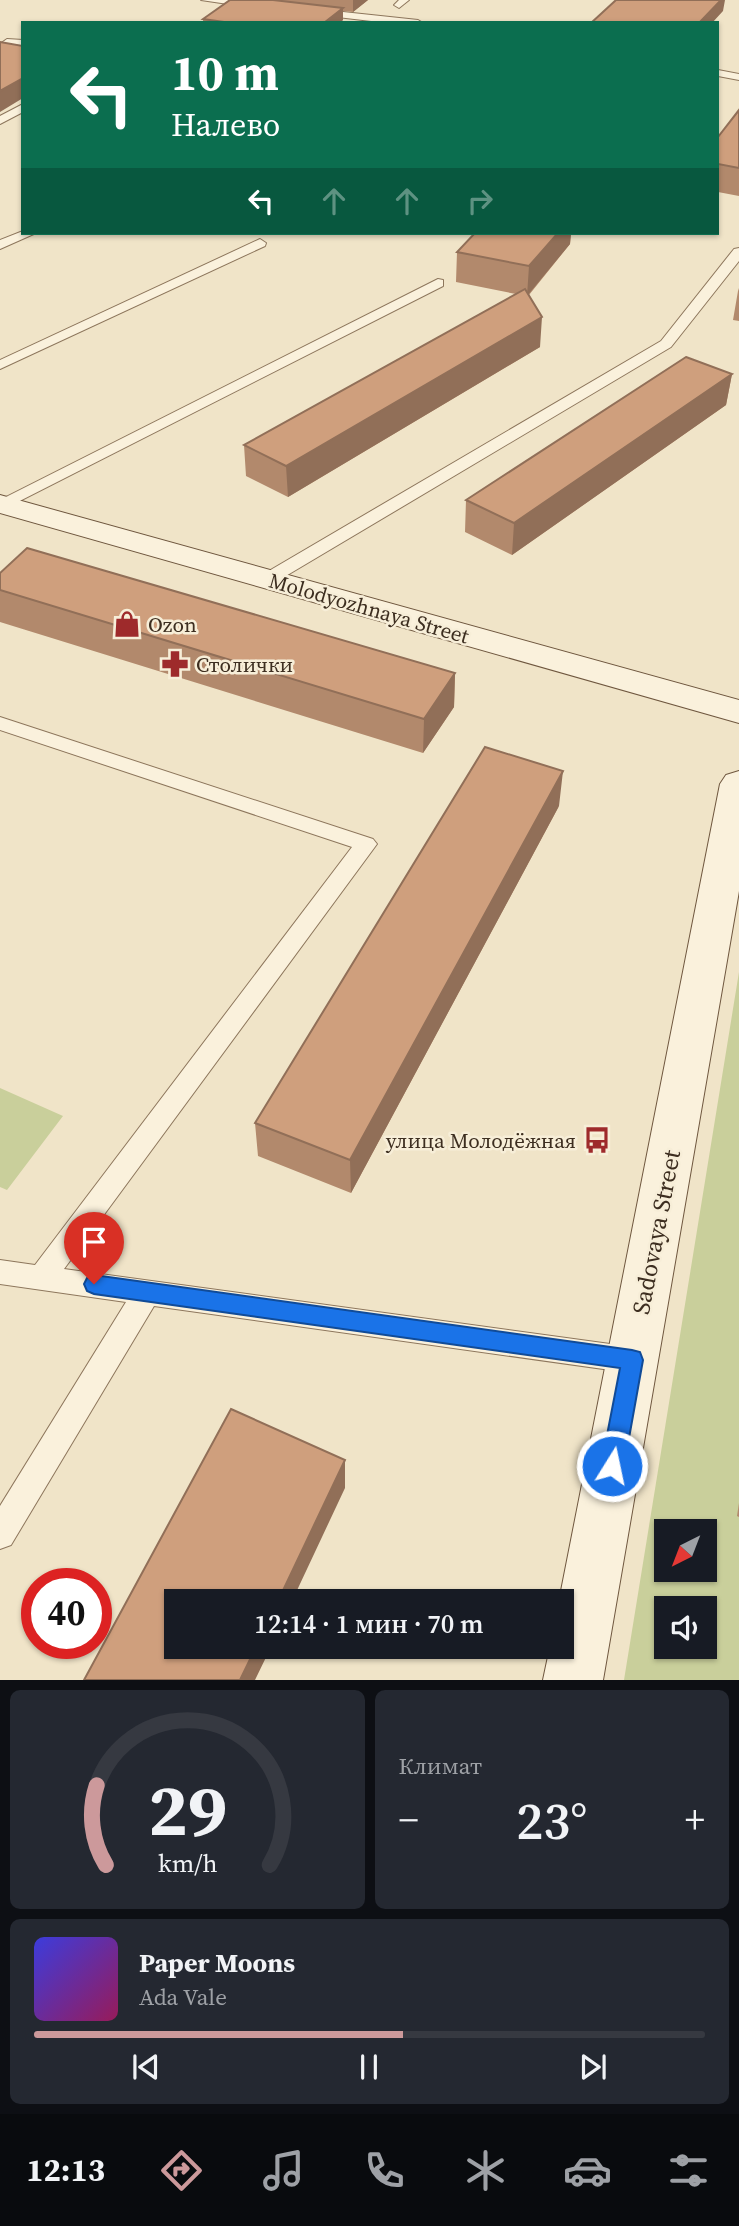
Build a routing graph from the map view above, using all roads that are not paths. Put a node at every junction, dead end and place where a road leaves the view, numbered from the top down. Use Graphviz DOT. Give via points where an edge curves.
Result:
graph roads {
  1 [pos="206,0"];
  2 [pos="267,7"];
  3 [pos="304,11"];
  4 [pos="399,21"];
  5 [pos="21,43"];
  6 [pos="0,48"];
  7 [pos="719,73"];
  8 [pos="739,77"];
  9 [pos="21,108"];
  10 [pos="0,121"];
  11 [pos="25,235"];
  12 [pos="260,243"];
  13 [pos="0,245"];
  14 [pos="739,252"];
  15 [pos="438,283"];
  16 [pos="0,365"];
  17 [pos="1,505"];
  18 [pos="268,579"];
  19 [pos="739,712"];
  20 [pos="0,723"];
  21 [pos="739,784"];
  22 [pos="0,1272"];
  23 [pos="41,1277"];
  24 [pos="147,1292"];
  25 [pos="632,1360"];
  26 [pos="0,1534"];
  27 [pos="573,1680"];
  1 -- 2 [label="lane"];
  3 -- 4 [label="lane"];
  5 -- 6 [label="lane" via="11,41"];
  7 -- 8 [label="lane"];
  9 -- 10 [label="lane"];
  11 -- 13 [label="lane"];
  12 -- 16 [label="lane"];
  14 -- 18 [label="lane" via="666,344"];
  15 -- 17 [label="lane"];
  17 -- 18 [label="street, Molodyozhnaya Street"];
  18 -- 19 [label="street, Molodyozhnaya Street"];
  20 -- 23 [label="lane" via="366,844"];
  21 -- 25 [label="street, Sadovaya Street"];
  22 -- 23 [label="lane"];
  23 -- 24 [label="lane"];
  24 -- 25 [label="lane"];
  24 -- 26 [label="lane"];
  25 -- 27 [label="street, Sadovaya Street"];
}
